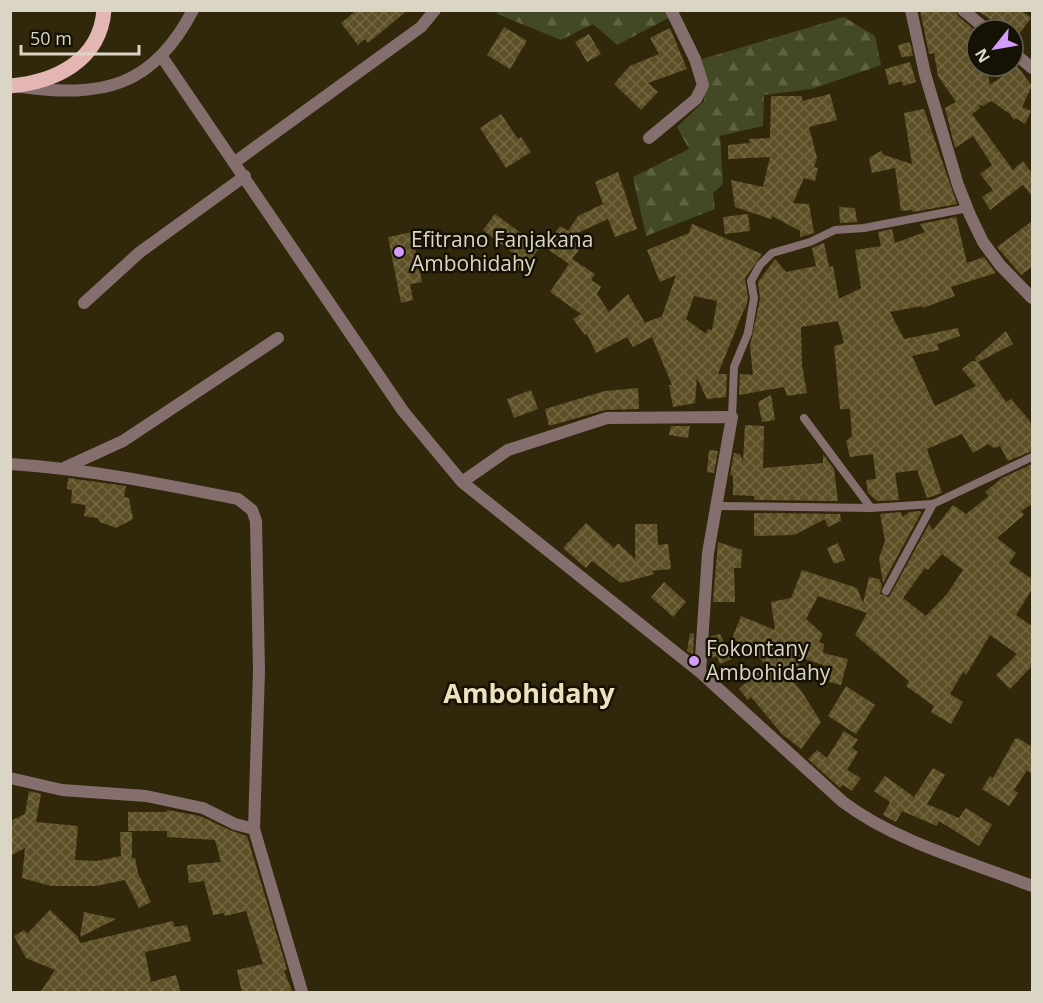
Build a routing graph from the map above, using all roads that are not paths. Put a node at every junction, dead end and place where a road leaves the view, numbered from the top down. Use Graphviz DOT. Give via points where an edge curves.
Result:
graph roads {
  1 [pos="104,10"];
  2 [pos="193,10"];
  3 [pos="435,10"];
  4 [pos="671,10"];
  5 [pos="911,10"];
  6 [pos="162,57"];
  7 [pos="12,86"];
  8 [pos="650,138"];
  9 [pos="235,162"];
  10 [pos="245,176"];
  11 [pos="968,208"];
  12 [pos="1032,298"];
  13 [pos="84,303"];
  14 [pos="278,338"];
  15 [pos="732,417"];
  16 [pos="804,418"];
  17 [pos="1032,457"];
  18 [pos="10,464"];
  19 [pos="66,468"];
  20 [pos="462,482"];
  21 [pos="933,504"];
  22 [pos="717,506"];
  23 [pos="871,508"];
  24 [pos="886,591"];
  25 [pos="700,672"];
  26 [pos="10,778"];
  27 [pos="254,829"];
  28 [pos="1032,886"];
  29 [pos="302,993"];
  1 -- 7 [label="main road" via="98,36 69,69 41,83"];
  2 -- 6 [label="street"];
  3 -- 9 [label="street" via="421,27"];
  4 -- 8 [label="street" via="703,85 696,99"];
  5 -- 11 [label="street" via="925,74"];
  6 -- 7 [label="street" via="145,71 110,86"];
  6 -- 9 [label="street"];
  9 -- 10 [label="street"];
  10 -- 13 [label="street" via="140,252"];
  10 -- 20 [label="street" via="403,411"];
  11 -- 12 [label="street" via="983,242 1000,266"];
  11 -- 15 [label="lane" via="835,230 772,253 752,281 754,298 748,333 734,367"];
  14 -- 19 [label="street" via="123,441"];
  15 -- 20 [label="street" via="608,418 508,450"];
  15 -- 22 [label="street"];
  16 -- 23 [label="lane"];
  17 -- 21 [label="lane"];
  18 -- 19 [label="street"];
  19 -- 27 [label="street" via="238,499 252,510 256,521 259,671"];
  20 -- 25 [label="street"];
  21 -- 23 [label="lane"];
  21 -- 24 [label="lane"];
  22 -- 23 [label="lane"];
  22 -- 25 [label="street" via="708,554"];
  25 -- 28 [label="street" via="867,820 891,833"];
  26 -- 27 [label="street" via="62,790 146,796 191,806"];
  27 -- 29 [label="street"];
}
